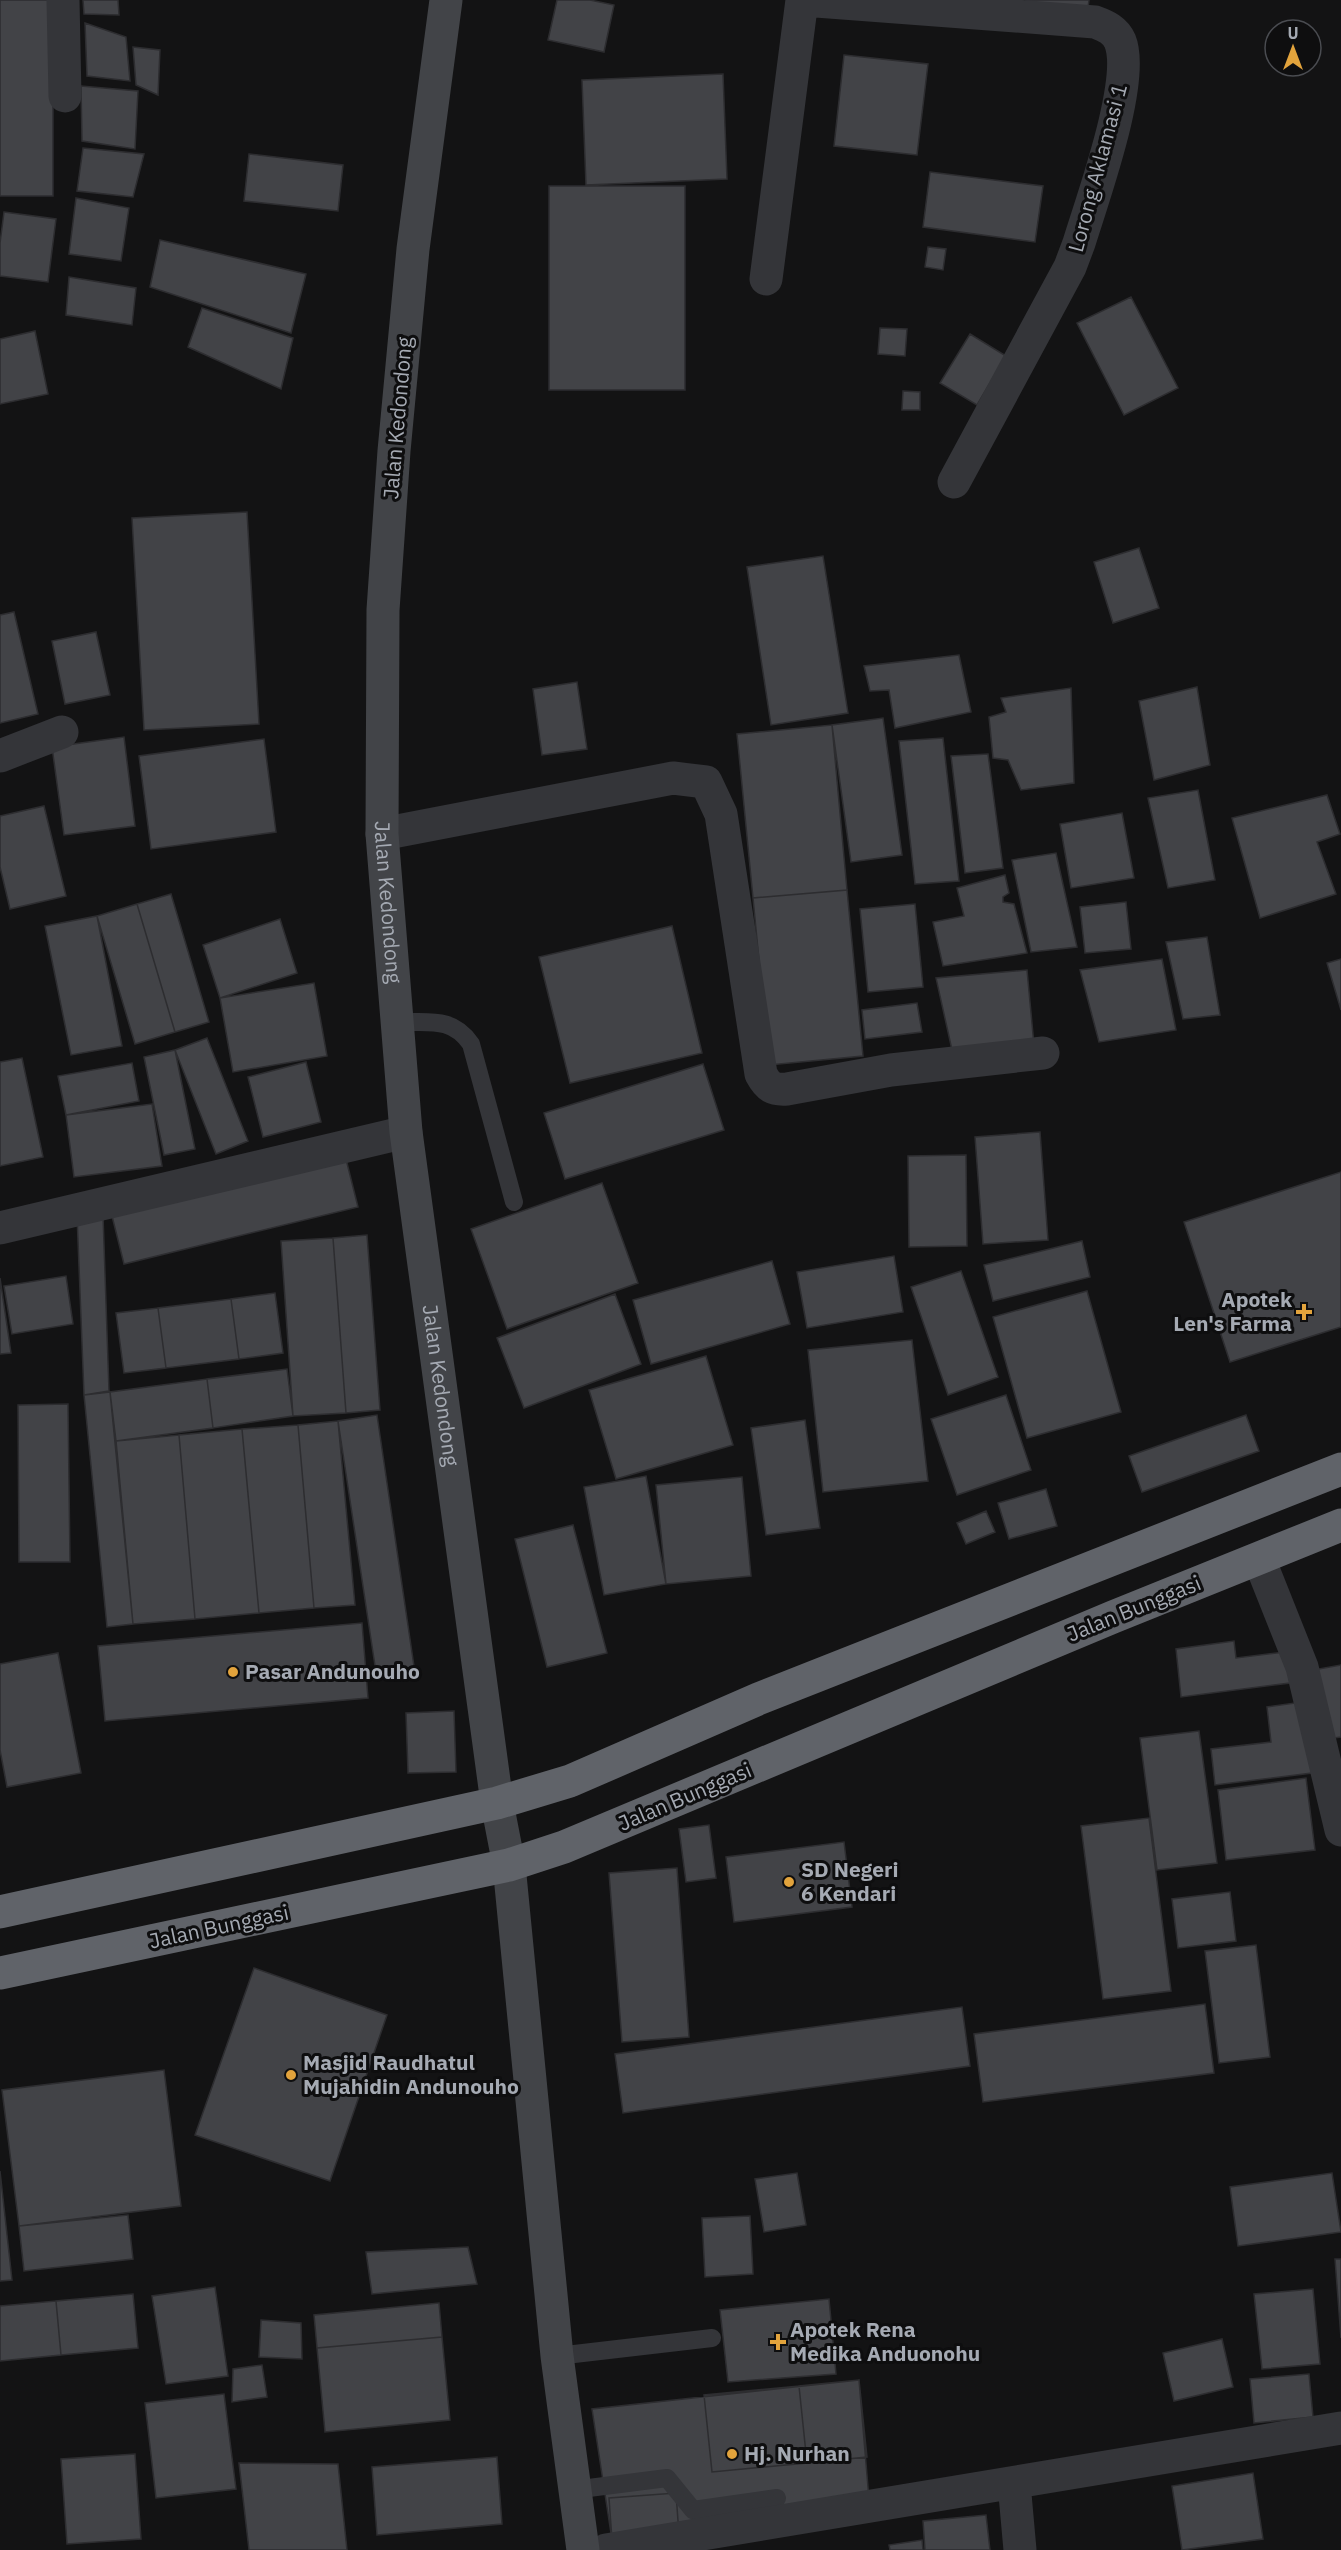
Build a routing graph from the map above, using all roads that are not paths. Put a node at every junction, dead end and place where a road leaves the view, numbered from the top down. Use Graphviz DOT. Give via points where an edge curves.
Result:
graph roads {
  1 [pos="63,0"];
  2 [pos="446,0"];
  3 [pos="803,0"];
  4 [pos="65,96"];
  5 [pos="766,279"];
  6 [pos="954,482"];
  7 [pos="62,732"];
  8 [pos="0,756"];
  9 [pos="382,834"];
  10 [pos="397,1022"];
  11 [pos="1043,1053"];
  12 [pos="406,1132"];
  13 [pos="514,1202"];
  14 [pos="0,1228"];
  15 [pos="1341,1469"];
  16 [pos="1341,1525"];
  17 [pos="1259,1559"];
  18 [pos="497,1803"];
  19 [pos="1341,1830"];
  20 [pos="509,1865"];
  21 [pos="0,1912"];
  22 [pos="0,1973"];
  23 [pos="712,2338"];
  24 [pos="557,2356"];
  25 [pos="1341,2428"];
  26 [pos="1014,2483"];
  27 [pos="573,2490"];
  28 [pos="777,2498"];
  29 [pos="583,2550"];
  30 [pos="606,2550"];
  31 [pos="1020,2550"];
  1 -- 4 [label="street"];
  2 -- 9 [label="street, Jalan Kedondong" via="413,249 393,463 383,610"];
  3 -- 5 [label="street"];
  3 -- 6 [label="street, Lorong Aklamasi 1" via="1095,22 1110,28 1120,41 1124,75 1079,243 1065,277"];
  7 -- 8 [label="street"];
  9 -- 10 [label="street, Jalan Kedondong"];
  9 -- 11 [label="street" via="673,778 706,782 721,814 761,1074 767,1085 774,1090 787,1089 891,1070"];
  10 -- 12 [label="street, Jalan Kedondong"];
  10 -- 13 [label="lane" via="449,1024 461,1030 471,1044"];
  12 -- 14 [label="street"];
  12 -- 18 [label="street, Jalan Kedondong"];
  15 -- 18 [label="highway" via="758,1699 570,1781"];
  16 -- 17 [label="highway, Jalan Bunggasi"];
  17 -- 19 [label="street" via="1302,1667"];
  17 -- 20 [label="highway, Jalan Bunggasi" via="564,1847"];
  18 -- 20 [label="street, Jalan Kedondong"];
  18 -- 21 [label="highway"];
  20 -- 22 [label="highway, Jalan Bunggasi"];
  20 -- 24 [label="street, Jalan Kedondong"];
  23 -- 24 [label="lane"];
  24 -- 27 [label="street, Jalan Kedondong"];
  25 -- 26 [label="street"];
  26 -- 30 [label="street"];
  26 -- 31 [label="street"];
  27 -- 28 [label="lane" via="667,2478 693,2510"];
  27 -- 29 [label="street, Jalan Kedondong"];
}
